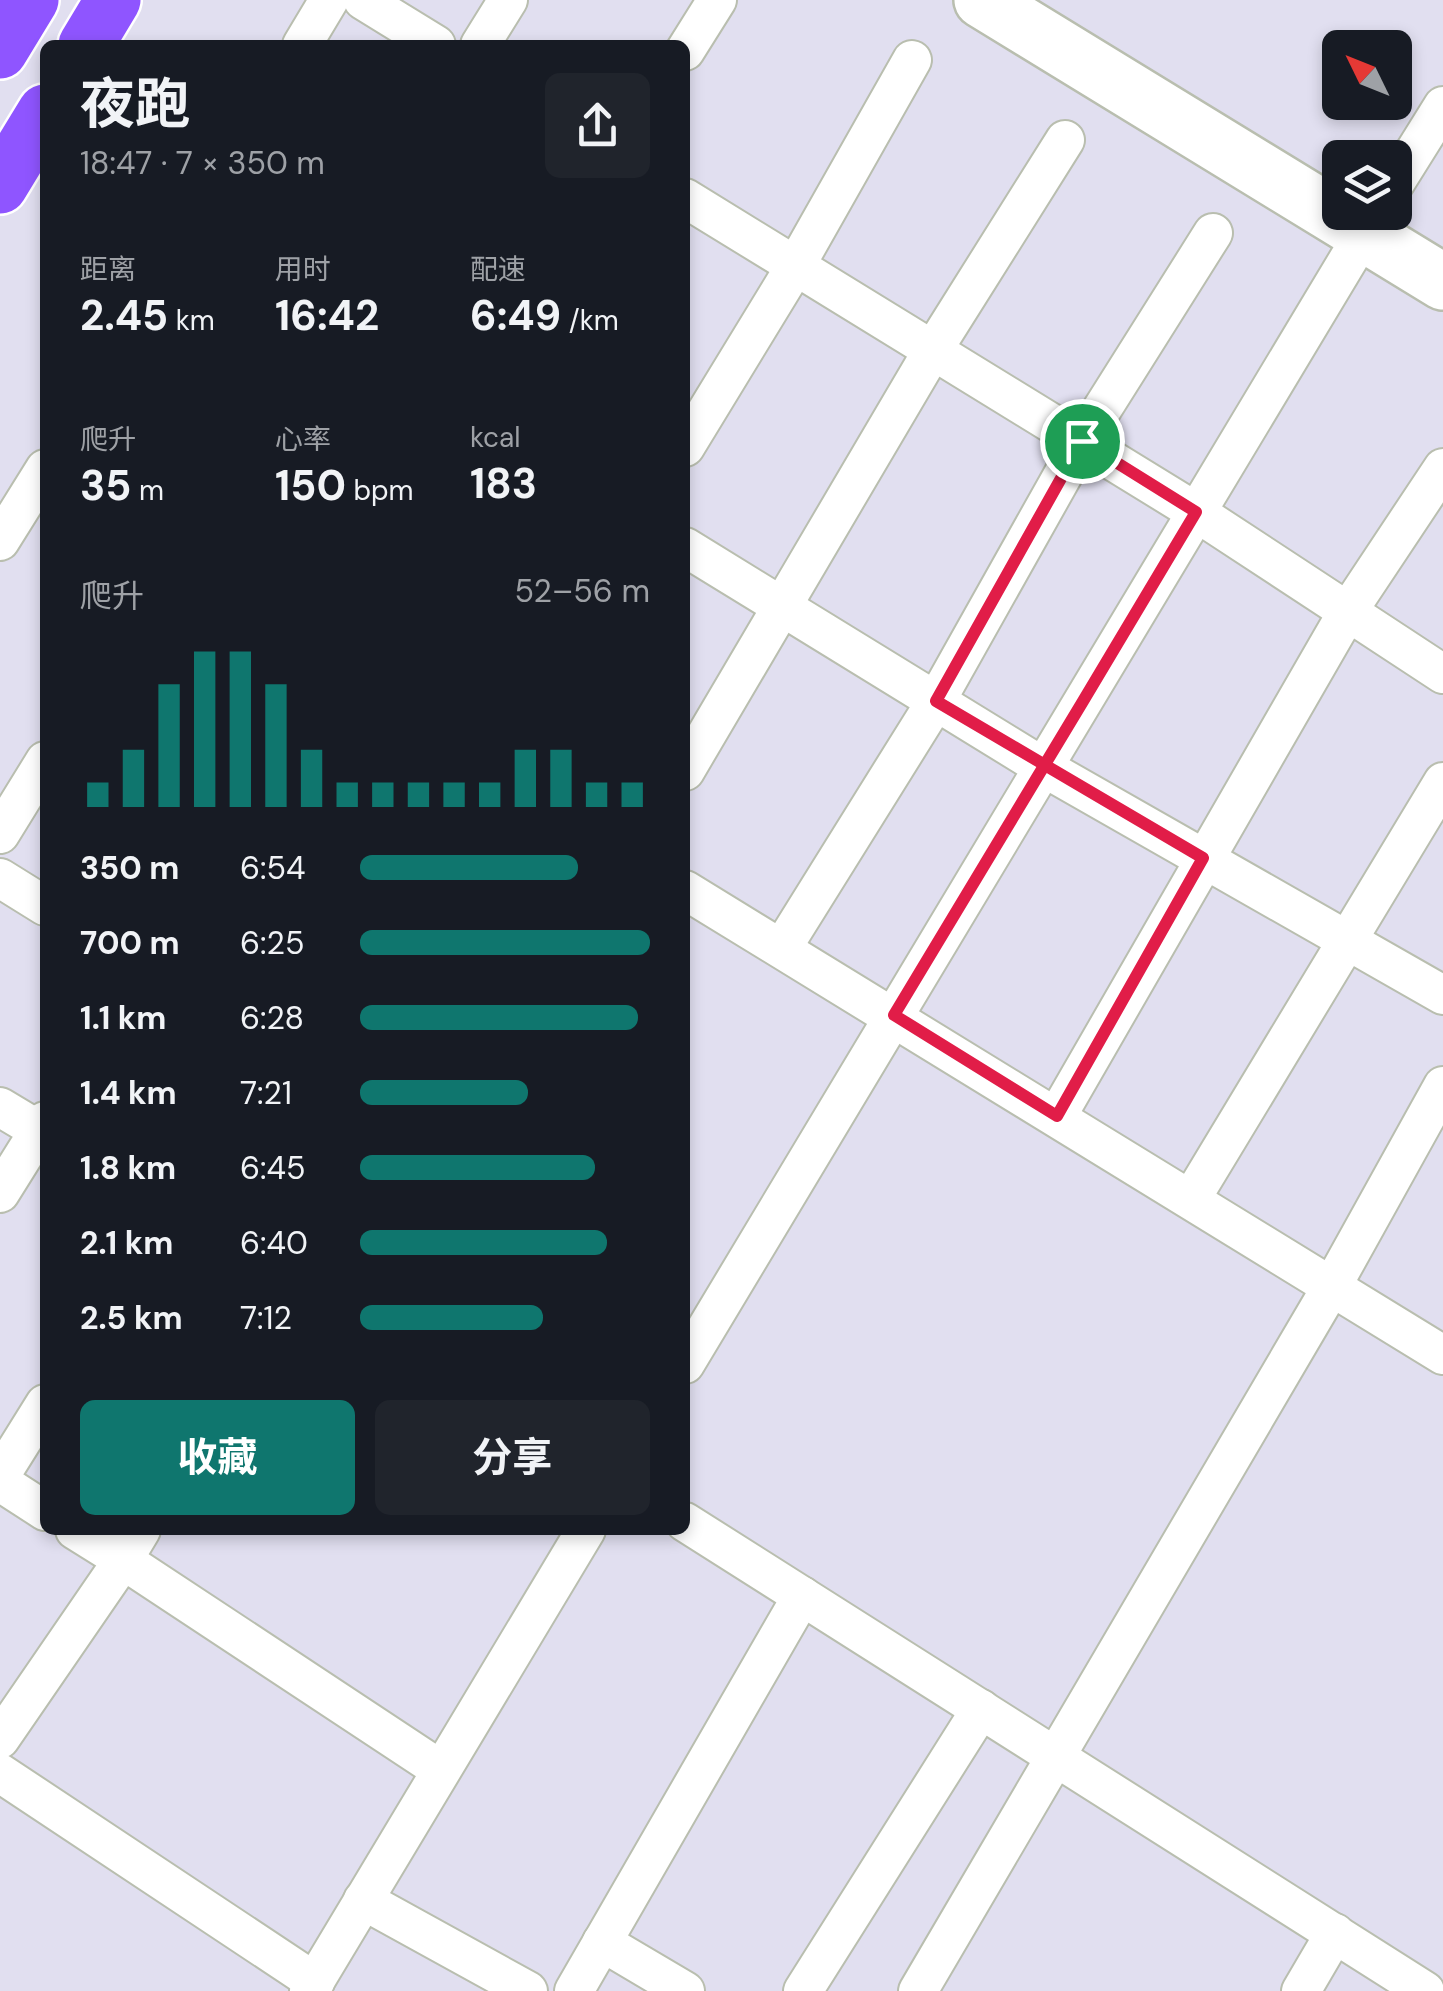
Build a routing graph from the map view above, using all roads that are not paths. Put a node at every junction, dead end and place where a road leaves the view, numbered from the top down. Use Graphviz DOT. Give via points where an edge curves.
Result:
graph roads {
  1 [pos="30,0"];
  2 [pos="113,0"];
  3 [pos="329,0"];
  4 [pos="362,0"];
  5 [pos="508,0"];
  6 [pos="717,0"];
  7 [pos="982,0"];
  8 [pos="89,40"];
  9 [pos="305,40"];
  10 [pos="428,40"];
  11 [pos="483,40"];
  12 [pos="690,43"];
  13 [pos="0,50"];
  14 [pos="912,60"];
  15 [pos="1443,106"];
  16 [pos="1066,140"];
  17 [pos="1412,155"];
  18 [pos="1322,195"];
  19 [pos="690,201"];
  20 [pos="1366,230"];
  21 [pos="1379,230"];
  22 [pos="1213,233"];
  23 [pos="796,266"];
  24 [pos="1443,282"];
  25 [pos="932,350"];
  26 [pos="690,439"];
  27 [pos="1082,441"];
  28 [pos="1443,468"];
  29 [pos="30,487"];
  30 [pos="1196,512"];
  31 [pos="0,542"];
  32 [pos="690,550"];
  33 [pos="782,607"];
  34 [pos="1348,611"];
  35 [pos="1443,674"];
  36 [pos="936,701"];
  37 [pos="690,763"];
  38 [pos="1043,767"];
  39 [pos="40,770"];
  40 [pos="1443,782"];
  41 [pos="0,834"];
  42 [pos="1203,858"];
  43 [pos="0,878"];
  44 [pos="40,903"];
  45 [pos="691,906"];
  46 [pos="1349,942"];
  47 [pos="782,948"];
  48 [pos="1443,995"];
  49 [pos="894,1015"];
  50 [pos="1443,1086"];
  51 [pos="0,1107"];
  52 [pos="1057,1116"];
  53 [pos="40,1127"];
  54 [pos="40,1133"];
  55 [pos="0,1193"];
  56 [pos="1191,1199"];
  57 [pos="1332,1286"];
  58 [pos="699,1308"];
  59 [pos="690,1344"];
  60 [pos="1443,1355"];
  61 [pos="40,1412"];
  62 [pos="0,1479"];
  63 [pos="40,1507"];
  64 [pos="690,1525"];
  65 [pos="95,1535"];
  66 [pos="583,1535"];
  67 [pos="132,1545"];
  68 [pos="802,1596"];
  69 [pos="980,1709"];
  70 [pos="0,1739"];
  71 [pos="1058,1758"];
  72 [pos="442,1770"];
  73 [pos="0,1773"];
  74 [pos="364,1900"];
  75 [pos="1335,1933"];
  76 [pos="602,1942"];
  77 [pos="312,1986"];
  78 [pos="528,1991"];
  79 [pos="574,1991"];
  80 [pos="685,1991"];
  81 [pos="802,1991"];
  82 [pos="918,1991"];
  83 [pos="1301,1991"];
  84 [pos="1425,1991"];
  1 -- 13 [label="main road"];
  2 -- 8 [label="main road"];
  3 -- 9 [label="street"];
  4 -- 10 [label="street"];
  5 -- 11 [label="street"];
  6 -- 12 [label="street"];
  7 -- 18 [label="street"];
  14 -- 23 [label="street"];
  15 -- 17 [label="street"];
  16 -- 25 [label="street"];
  19 -- 23 [label="street"];
  20 -- 30 [label="street"];
  21 -- 24 [label="street"];
  22 -- 27 [label="street"];
  23 -- 25 [label="street"];
  23 -- 26 [label="street"];
  25 -- 27 [label="street"];
  25 -- 33 [label="street"];
  27 -- 30 [label="street"];
  27 -- 36 [label="street"];
  28 -- 34 [label="street"];
  29 -- 31 [label="street"];
  30 -- 34 [label="street"];
  30 -- 38 [label="street"];
  32 -- 33 [label="street"];
  33 -- 36 [label="street"];
  33 -- 37 [label="street"];
  34 -- 35 [label="street"];
  34 -- 42 [label="street"];
  36 -- 38 [label="street"];
  36 -- 47 [label="street"];
  38 -- 42 [label="street"];
  38 -- 49 [label="street"];
  39 -- 41 [label="street"];
  40 -- 46 [label="street"];
  42 -- 46 [label="street"];
  42 -- 52 [label="street"];
  43 -- 44 [label="street"];
  45 -- 47 [label="street"];
  46 -- 48 [label="street"];
  46 -- 56 [label="street"];
  47 -- 49 [label="street"];
  49 -- 52 [label="street"];
  49 -- 58 [label="street"];
  50 -- 57 [label="street"];
  51 -- 53 [label="street"];
  52 -- 56 [label="street"];
  54 -- 55 [label="street"];
  56 -- 57 [label="street"];
  57 -- 60 [label="street"];
  57 -- 71 [label="street"];
  58 -- 59 [label="street"];
  61 -- 62 [label="street"];
  62 -- 63 [label="street"];
  64 -- 68 [label="street"];
  65 -- 67 [label="street"];
  66 -- 72 [label="street"];
  67 -- 70 [label="street"];
  67 -- 72 [label="street"];
  68 -- 69 [label="street"];
  68 -- 76 [label="street"];
  69 -- 71 [label="street"];
  69 -- 81 [label="street"];
  71 -- 75 [label="street"];
  71 -- 82 [label="street"];
  72 -- 74 [label="street"];
  73 -- 77 [label="street"];
  74 -- 77 [label="street"];
  74 -- 78 [label="street"];
  75 -- 83 [label="street"];
  75 -- 84 [label="street"];
  76 -- 79 [label="street"];
  76 -- 80 [label="street"];
}
